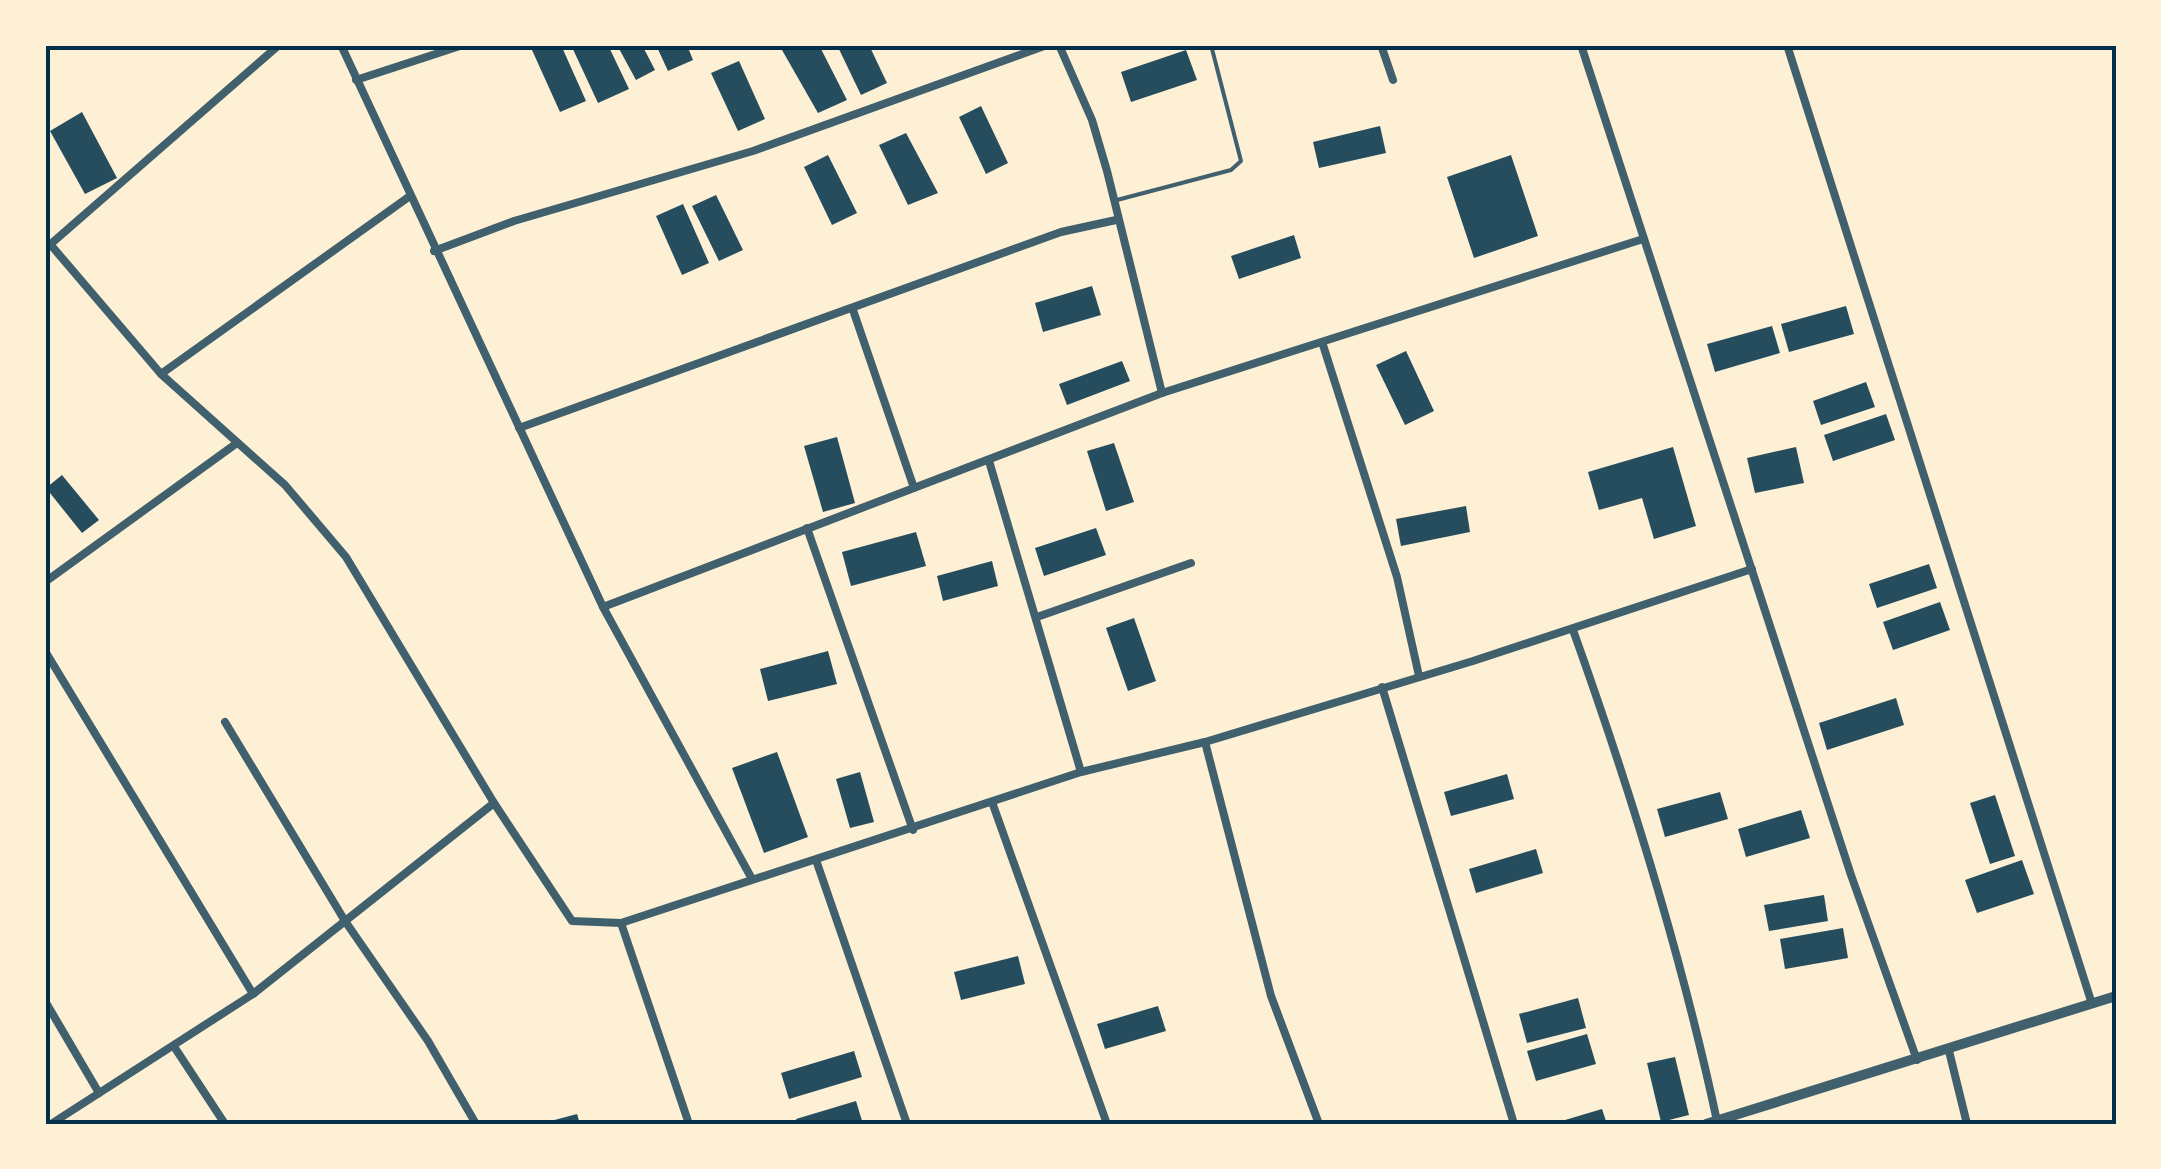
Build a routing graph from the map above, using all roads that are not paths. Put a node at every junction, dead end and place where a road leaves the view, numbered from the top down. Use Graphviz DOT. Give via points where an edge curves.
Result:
graph roads {
  1 [pos="279,45"];
  2 [pos="341,45"];
  3 [pos="463,45"];
  4 [pos="1047,45"];
  5 [pos="1059,45"];
  6 [pos="1211,45"];
  7 [pos="1381,45"];
  8 [pos="1581,45"];
  9 [pos="1787,45"];
  10 [pos="356,80"];
  11 [pos="1393,80"];
  12 [pos="410,196"];
  13 [pos="1113,202"];
  14 [pos="1116,220"];
  15 [pos="1643,239"];
  16 [pos="48,246"];
  17 [pos="434,251"];
  18 [pos="853,310"];
  19 [pos="1323,344"];
  20 [pos="161,374"];
  21 [pos="1162,393"];
  22 [pos="519,428"];
  23 [pos="236,443"];
  24 [pos="989,461"];
  25 [pos="914,488"];
  26 [pos="807,528"];
  27 [pos="1191,563"];
  28 [pos="1752,570"];
  29 [pos="45,582"];
  30 [pos="603,607"];
  31 [pos="1037,617"];
  32 [pos="1573,630"];
  33 [pos="45,651"];
  34 [pos="1419,676"];
  35 [pos="1382,687"];
  36 [pos="225,722"];
  37 [pos="1205,742"];
  38 [pos="1081,772"];
  39 [pos="992,802"];
  40 [pos="494,803"];
  41 [pos="913,830"];
  42 [pos="816,860"];
  43 [pos="752,879"];
  44 [pos="345,920"];
  45 [pos="621,924"];
  46 [pos="253,994"];
  47 [pos="2116,996"];
  48 [pos="45,1002"];
  49 [pos="2092,1004"];
  50 [pos="175,1048"];
  51 [pos="1949,1050"];
  52 [pos="1917,1060"];
  53 [pos="99,1093"];
  54 [pos="1712,1122"];
  55 [pos="51,1124"];
  56 [pos="225,1124"];
  57 [pos="476,1124"];
  58 [pos="689,1124"];
  59 [pos="907,1124"];
  60 [pos="1106,1124"];
  61 [pos="1319,1124"];
  62 [pos="1514,1124"];
  63 [pos="1968,1124"];
  1 -- 16 [label="street"];
  2 -- 10 [label="street"];
  3 -- 10 [label="street"];
  4 -- 17 [label="street" via="753,151"];
  5 -- 13 [label="street" via="1092,120"];
  6 -- 13 [label="lane" via="1241,161 1230,170"];
  7 -- 11 [label="street"];
  8 -- 15 [label="street"];
  9 -- 49 [label="street"];
  10 -- 12 [label="street"];
  12 -- 17 [label="street"];
  12 -- 20 [label="street"];
  13 -- 14 [label="street"];
  14 -- 18 [label="street" via="1061,232"];
  14 -- 21 [label="street"];
  15 -- 19 [label="street"];
  15 -- 28 [label="street"];
  16 -- 20 [label="street"];
  17 -- 22 [label="street"];
  18 -- 22 [label="street"];
  18 -- 25 [label="street"];
  19 -- 21 [label="street"];
  19 -- 34 [label="street" via="1396,578"];
  20 -- 23 [label="street"];
  21 -- 24 [label="street"];
  22 -- 30 [label="street"];
  23 -- 29 [label="street"];
  23 -- 40 [label="street" via="285,485 346,557"];
  24 -- 25 [label="street"];
  24 -- 31 [label="street"];
  25 -- 26 [label="street"];
  26 -- 30 [label="street"];
  26 -- 41 [label="street"];
  27 -- 31 [label="street"];
  28 -- 32 [label="street"];
  28 -- 52 [label="street"];
  30 -- 43 [label="street"];
  31 -- 38 [label="street"];
  32 -- 34 [label="street"];
  32 -- 54 [label="street" via="1645,834 1693,1007"];
  33 -- 46 [label="street"];
  34 -- 35 [label="street"];
  35 -- 37 [label="street"];
  35 -- 62 [label="street"];
  36 -- 44 [label="street"];
  37 -- 38 [label="street"];
  37 -- 61 [label="street" via="1270,996"];
  38 -- 39 [label="street"];
  39 -- 41 [label="street"];
  39 -- 60 [label="street"];
  40 -- 44 [label="street"];
  40 -- 45 [label="street" via="572,920"];
  41 -- 42 [label="street"];
  42 -- 43 [label="street"];
  42 -- 59 [label="street"];
  43 -- 45 [label="street"];
  44 -- 46 [label="street"];
  44 -- 57 [label="street"];
  45 -- 58 [label="street"];
  46 -- 50 [label="street"];
  47 -- 49 [label="street"];
  48 -- 53 [label="street"];
  49 -- 51 [label="street"];
  50 -- 53 [label="street"];
  50 -- 56 [label="street"];
  51 -- 52 [label="street"];
  51 -- 63 [label="street"];
  52 -- 54 [label="street"];
  53 -- 55 [label="street"];
}
